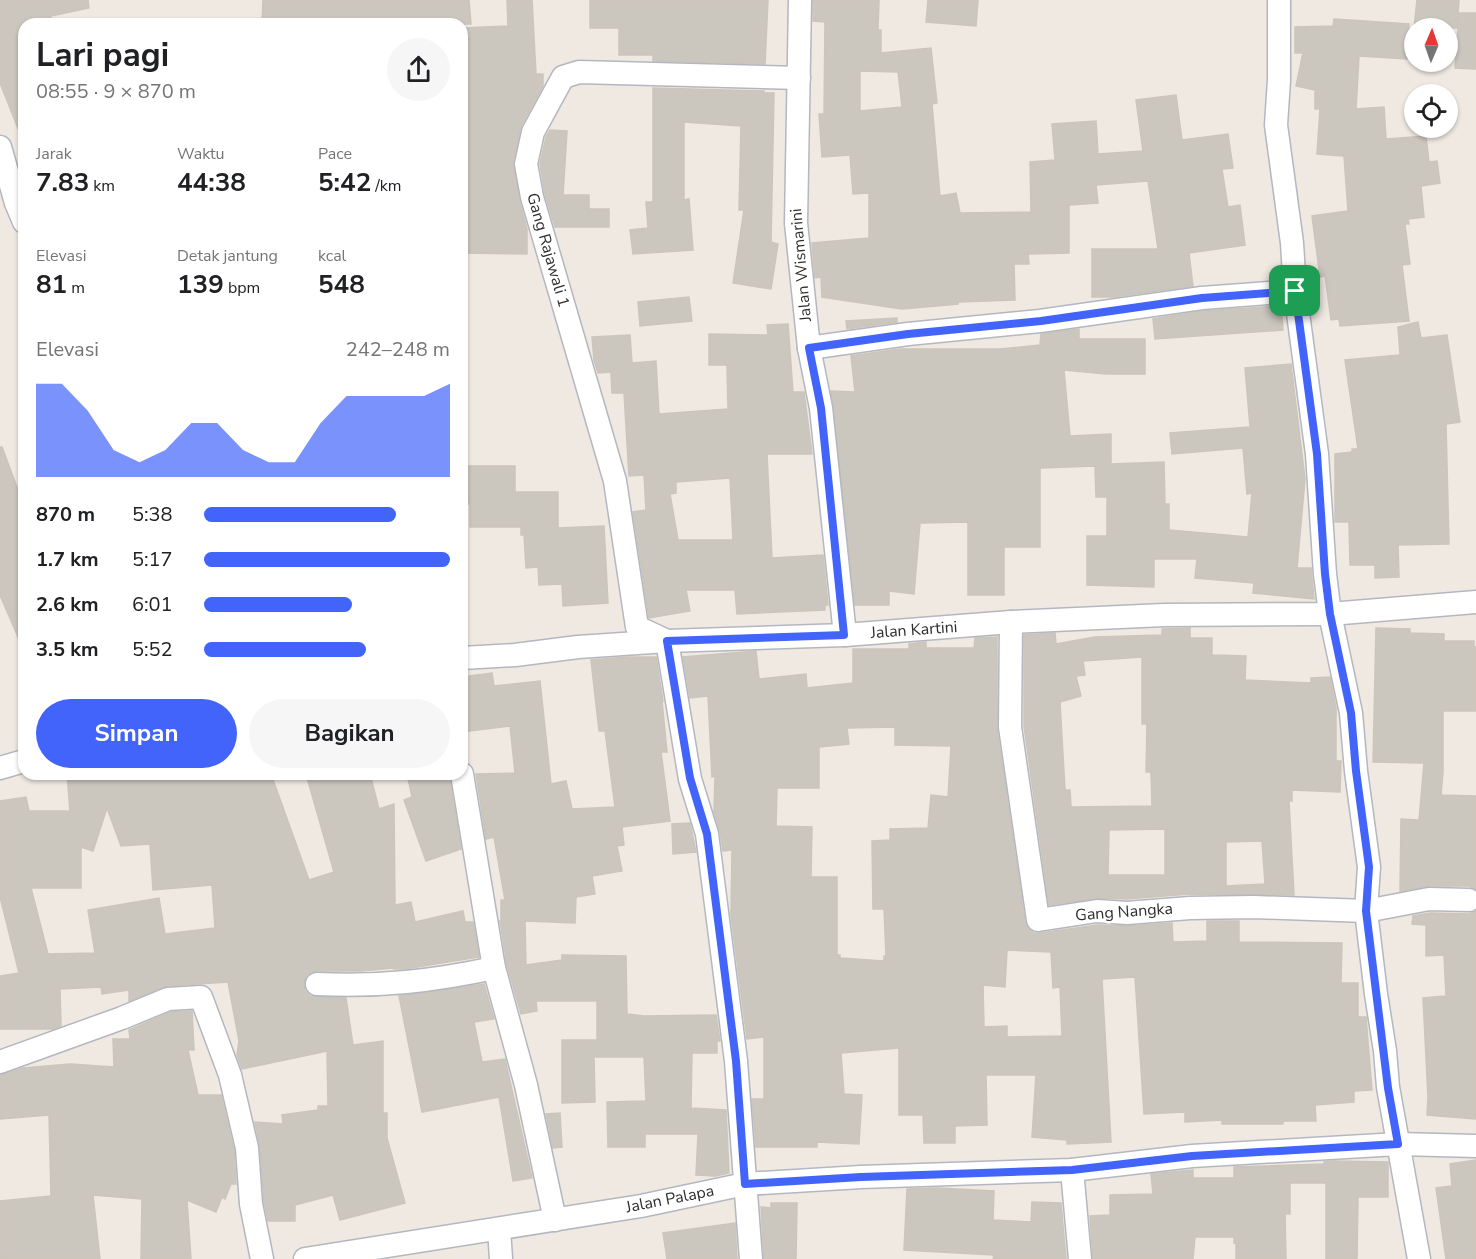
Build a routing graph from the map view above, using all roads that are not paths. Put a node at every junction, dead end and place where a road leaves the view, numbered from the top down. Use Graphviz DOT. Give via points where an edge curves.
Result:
graph roads {
  1 [pos="800,0"];
  2 [pos="1279,0"];
  3 [pos="799,78"];
  4 [pos="0,147"];
  5 [pos="18,199"];
  6 [pos="1295,291"];
  7 [pos="809,348"];
  8 [pos="1476,602"];
  9 [pos="1330,614"];
  10 [pos="1011,622"];
  11 [pos="844,635"];
  12 [pos="667,641"];
  13 [pos="468,658"];
  14 [pos="18,763"];
  15 [pos="0,768"];
  16 [pos="463,780"];
  17 [pos="1469,900"];
  18 [pos="1366,911"];
  19 [pos="494,968"];
  20 [pos="317,984"];
  21 [pos="0,1062"];
  22 [pos="1398,1144"];
  23 [pos="1476,1146"];
  24 [pos="1072,1170"];
  25 [pos="745,1184"];
  26 [pos="555,1220"];
  27 [pos="499,1230"];
  28 [pos="262,1259"];
  29 [pos="305,1259"];
  30 [pos="501,1259"];
  31 [pos="751,1259"];
  32 [pos="1080,1259"];
  33 [pos="1419,1259"];
  1 -- 3 [label="street, Jalan Wismarini"];
  2 -- 6 [label="street" via="1276,125"];
  3 -- 7 [label="street, Jalan Wismarini" via="796,223"];
  3 -- 12 [label="street, Gang Rajawali 1" via="579,72 562,77 533,132 526,164 532,197 615,481 637,627"];
  4 -- 5 [label="street"];
  6 -- 7 [label="street" via="1202,298"];
  6 -- 9 [label="street" via="1317,454"];
  7 -- 11 [label="street, Jalan Wismarini" via="821,408"];
  8 -- 9 [label="street, Jalan Kartini"];
  9 -- 10 [label="street, Jalan Kartini" via="1164,615"];
  9 -- 18 [label="street" via="1351,713 1369,867"];
  10 -- 11 [label="street, Jalan Kartini"];
  10 -- 18 [label="street, Gang Nangka" via="1010,727 1038,920 1097,911 1190,908"];
  11 -- 12 [label="street, Jalan Kartini"];
  12 -- 13 [label="street, Jalan Kartini"];
  12 -- 25 [label="street" via="690,778 707,834 736,1061"];
  14 -- 15 [label="street"];
  16 -- 19 [label="street"];
  17 -- 18 [label="street" via="1429,899"];
  18 -- 22 [label="street"];
  19 -- 20 [label="street" via="405,984"];
  19 -- 26 [label="street" via="526,1085"];
  21 -- 28 [label="street" via="168,999 201,997 230,1075 247,1148 251,1204"];
  22 -- 23 [label="street, Jalan Palapa"];
  22 -- 24 [label="street, Jalan Palapa" via="1192,1156"];
  22 -- 33 [label="street"];
  24 -- 25 [label="street, Jalan Palapa"];
  24 -- 32 [label="street"];
  25 -- 26 [label="street, Jalan Palapa"];
  25 -- 31 [label="street"];
  26 -- 27 [label="street, Jalan Palapa"];
  27 -- 29 [label="street, Jalan Palapa"];
  27 -- 30 [label="street"];
}
